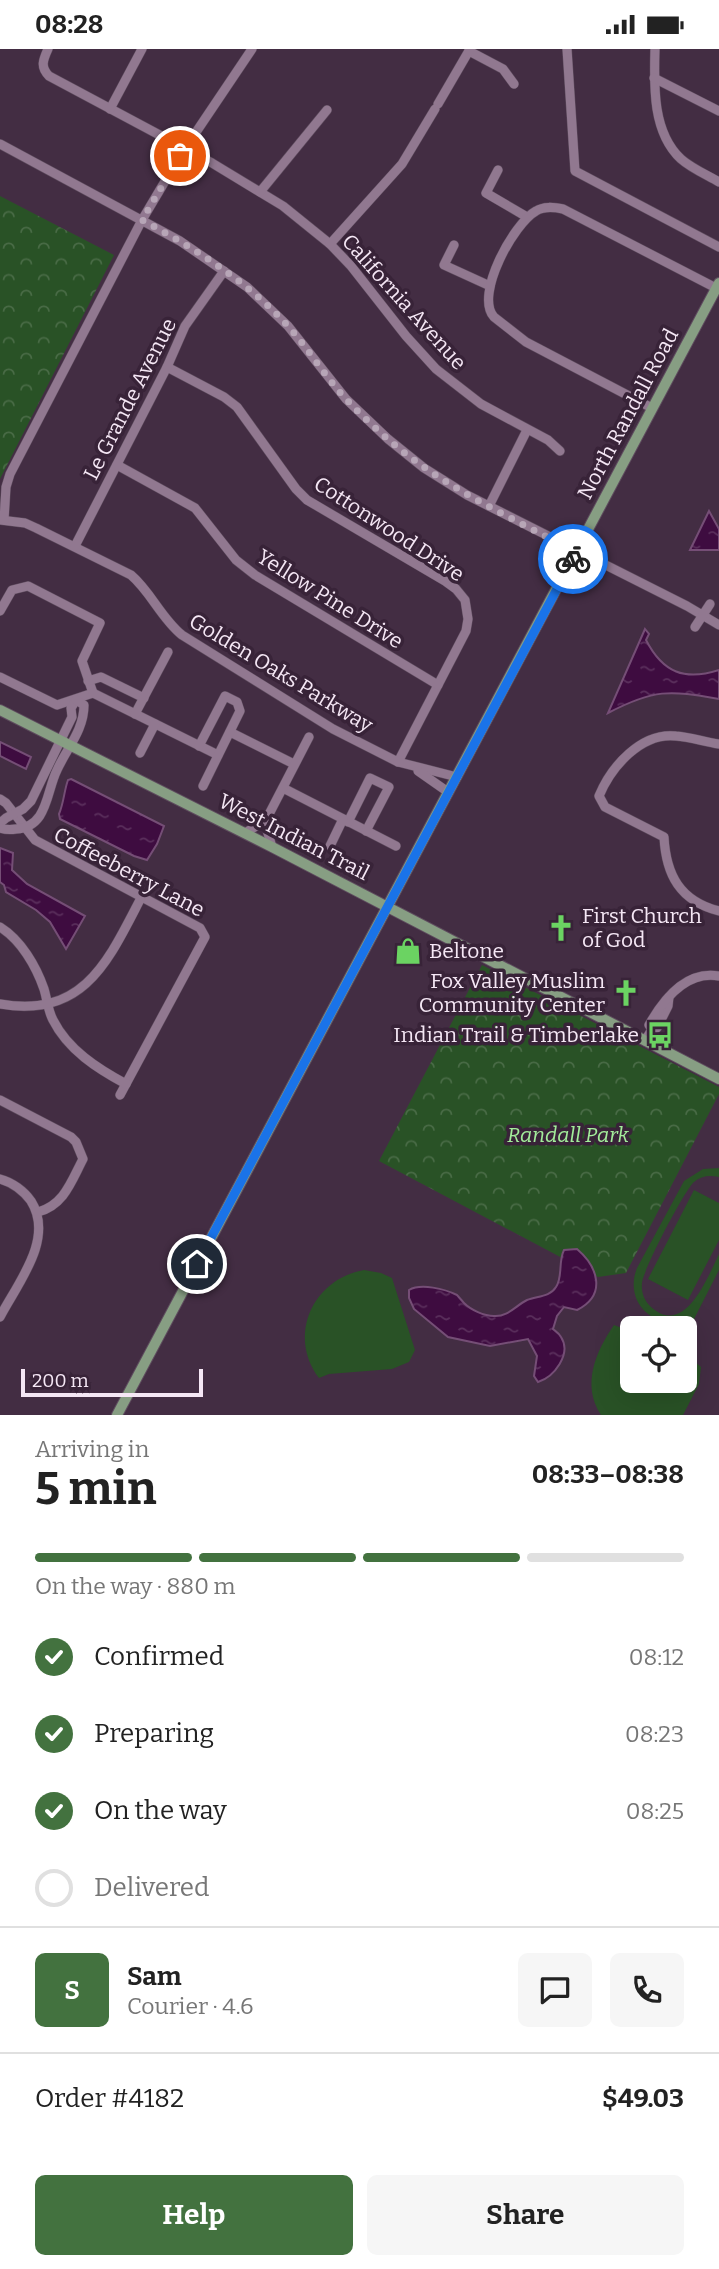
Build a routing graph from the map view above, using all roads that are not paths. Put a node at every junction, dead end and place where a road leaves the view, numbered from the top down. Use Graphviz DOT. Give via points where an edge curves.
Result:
graph roads {
  1 [pos="48,49"];
  2 [pos="142,49"];
  3 [pos="252,49"];
  4 [pos="567,49"];
  5 [pos="655,49"];
  6 [pos="469,50"];
  7 [pos="654,78"];
  8 [pos="514,84"];
  9 [pos="110,109"];
  10 [pos="327,110"];
  11 [pos="719,111"];
  12 [pos="0,144"];
  13 [pos="185,150"];
  14 [pos="498,170"];
  15 [pos="719,181"];
  16 [pos="260,191"];
  17 [pos="527,217"];
  18 [pos="142,220"];
  19 [pos="330,244"];
  20 [pos="454,245"];
  21 [pos="719,247"];
  22 [pos="224,271"];
  23 [pos="718,285"];
  24 [pos="490,286"];
  25 [pos="167,367"];
  26 [pos="652,408"];
  27 [pos="527,430"];
  28 [pos="560,451"];
  29 [pos="117,465"];
  30 [pos="489,506"];
  31 [pos="2,520"];
  32 [pos="75,546"];
  33 [pos="576,552"];
  34 [pos="710,604"];
  35 [pos="0,611"];
  36 [pos="703,615"];
  37 [pos="719,625"];
  38 [pos="695,627"];
  39 [pos="168,652"];
  40 [pos="0,677"];
  41 [pos="88,681"];
  42 [pos="438,685"];
  43 [pos="93,693"];
  44 [pos="144,698"];
  45 [pos="76,699"];
  46 [pos="0,710"];
  47 [pos="135,714"];
  48 [pos="155,724"];
  49 [pos="230,732"];
  50 [pos="309,737"];
  51 [pos="60,740"];
  52 [pos="719,744"];
  53 [pos="71,745"];
  54 [pos="199,746"];
  55 [pos="140,753"];
  56 [pos="218,755"];
  57 [pos="398,762"];
  58 [pos="294,764"];
  59 [pos="410,766"];
  60 [pos="457,777"];
  61 [pos="203,786"];
  62 [pos="283,788"];
  63 [pos="449,792"];
  64 [pos="0,799"];
  65 [pos="14,813"];
  66 [pos="267,820"];
  67 [pos="345,821"];
  68 [pos="0,826"];
  69 [pos="25,828"];
  70 [pos="366,831"];
  71 [pos="246,833"];
  72 [pos="330,846"];
  73 [pos="396,846"];
  74 [pos="272,847"];
  75 [pos="142,896"];
  76 [pos="388,906"];
  77 [pos="719,911"];
  78 [pos="0,927"];
  79 [pos="719,977"];
  80 [pos="48,1003"];
  81 [pos="0,1004"];
  82 [pos="645,1041"];
  83 [pos="719,1079"];
  84 [pos="126,1084"];
  85 [pos="120,1095"];
  86 [pos="0,1100"];
  87 [pos="0,1179"];
  88 [pos="38,1212"];
  89 [pos="0,1317"];
  90 [pos="117,1415"];
  1 -- 9 [label="street, California Avenue" via="43,62 49,76"];
  2 -- 9 [label="street"];
  3 -- 13 [label="street"];
  4 -- 21 [label="street" via="575,170"];
  5 -- 7 [label="street"];
  6 -- 8 [label="street" via="503,69"];
  6 -- 19 [label="street" via="402,164"];
  7 -- 11 [label="street"];
  7 -- 15 [label="street" via="659,117 671,146 682,160"];
  9 -- 13 [label="street, California Avenue"];
  10 -- 16 [label="street"];
  12 -- 18 [label="street"];
  13 -- 16 [label="street, California Avenue"];
  13 -- 18 [label="street"];
  14 -- 17 [label="street" via="486,193"];
  16 -- 19 [label="street, California Avenue"];
  17 -- 23 [label="street" via="542,208 563,209"];
  17 -- 24 [label="street" via="514,233"];
  18 -- 22 [label="street"];
  18 -- 31 [label="street" via="10,474"];
  19 -- 27 [label="street, California Avenue" via="436,369 481,404"];
  20 -- 24 [label="street" via="444,265"];
  22 -- 25 [label="street, Le Grande Avenue" via="186,326"];
  22 -- 30 [label="street" via="270,307 346,399 388,439 424,468"];
  23 -- 26 [label="main road, North Randall Road"];
  24 -- 26 [label="street" via="490,312 505,327"];
  25 -- 29 [label="street, Le Grande Avenue"];
  25 -- 42 [label="street, Cottonwood Drive" via="237,407 307,500 456,589 465,600 466,631"];
  26 -- 33 [label="main road, North Randall Road"];
  27 -- 28 [label="street, California Avenue"];
  27 -- 30 [label="street"];
  29 -- 32 [label="street, Le Grande Avenue"];
  29 -- 42 [label="street, Yellow Pine Drive" via="195,508 236,560 255,575"];
  30 -- 33 [label="street"];
  31 -- 32 [label="street, Golden Oaks Parkway" via="25,523"];
  32 -- 57 [label="street, Golden Oaks Parkway" via="137,580 168,622 190,641 332,729"];
  33 -- 36 [label="street"];
  33 -- 60 [label="main road, North Randall Road"];
  34 -- 36 [label="street"];
  35 -- 41 [label="street" via="12,590 29,586 100,623 82,658"];
  36 -- 37 [label="street"];
  36 -- 38 [label="street"];
  39 -- 44 [label="street"];
  40 -- 45 [label="street" via="57,705"];
  41 -- 43 [label="street"];
  41 -- 44 [label="street" via="101,677"];
  42 -- 57 [label="street, Cottonwood Drive"];
  43 -- 45 [label="street"];
  43 -- 47 [label="street"];
  44 -- 47 [label="street"];
  45 -- 51 [label="street"];
  45 -- 53 [label="street" via="84,705 84,714"];
  46 -- 51 [label="main road, West Indian Trail"];
  47 -- 48 [label="street"];
  48 -- 54 [label="street"];
  48 -- 55 [label="street"];
  49 -- 54 [label="street" via="240,711 237,702 225,696"];
  49 -- 56 [label="street"];
  49 -- 58 [label="street"];
  50 -- 58 [label="street"];
  51 -- 53 [label="main road, West Indian Trail"];
  51 -- 65 [label="street" via="34,797"];
  52 -- 77 [label="street" via="673,735 653,739 619,763 599,796 604,807 664,837 669,870 678,886"];
  53 -- 69 [label="street" via="55,773 43,813"];
  53 -- 71 [label="main road, West Indian Trail"];
  54 -- 56 [label="street"];
  56 -- 61 [label="street"];
  57 -- 59 [label="street, Golden Oaks Parkway"];
  58 -- 62 [label="street"];
  59 -- 60 [label="street, Golden Oaks Parkway"];
  59 -- 63 [label="street, Golden Oaks Parkway"];
  60 -- 63 [label="main road, North Randall Road"];
  62 -- 66 [label="street"];
  62 -- 67 [label="street"];
  63 -- 76 [label="main road, North Randall Road"];
  64 -- 65 [label="street, Coffeeberry Lane"];
  65 -- 68 [label="street"];
  65 -- 69 [label="street, Coffeeberry Lane"];
  66 -- 71 [label="street"];
  66 -- 74 [label="street"];
  67 -- 70 [label="street"];
  67 -- 70 [label="street" via="370,778 389,787"];
  67 -- 72 [label="street"];
  68 -- 69 [label="street" via="5,830"];
  69 -- 75 [label="street, Coffeeberry Lane" via="47,848"];
  70 -- 73 [label="street"];
  71 -- 74 [label="main road, West Indian Trail"];
  74 -- 76 [label="main road, West Indian Trail"];
  75 -- 80 [label="street" via="104,967 73,995"];
  75 -- 84 [label="street, Coffeeberry Lane" via="200,928 205,937"];
  76 -- 82 [label="main road, West Indian Trail"];
  76 -- 90 [label="main road, North Randall Road"];
  78 -- 80 [label="street" via="24,951"];
  79 -- 82 [label="street" via="688,980 669,995 649,1025 652,1029"];
  80 -- 81 [label="street"];
  80 -- 84 [label="street" via="54,1022 78,1053"];
  82 -- 83 [label="main road, West Indian Trail"];
  84 -- 85 [label="street, Coffeeberry Lane"];
  86 -- 88 [label="street" via="71,1137 83,1159 52,1208"];
  87 -- 88 [label="street" via="27,1196"];
  88 -- 89 [label="street" via="36,1247"];
}
